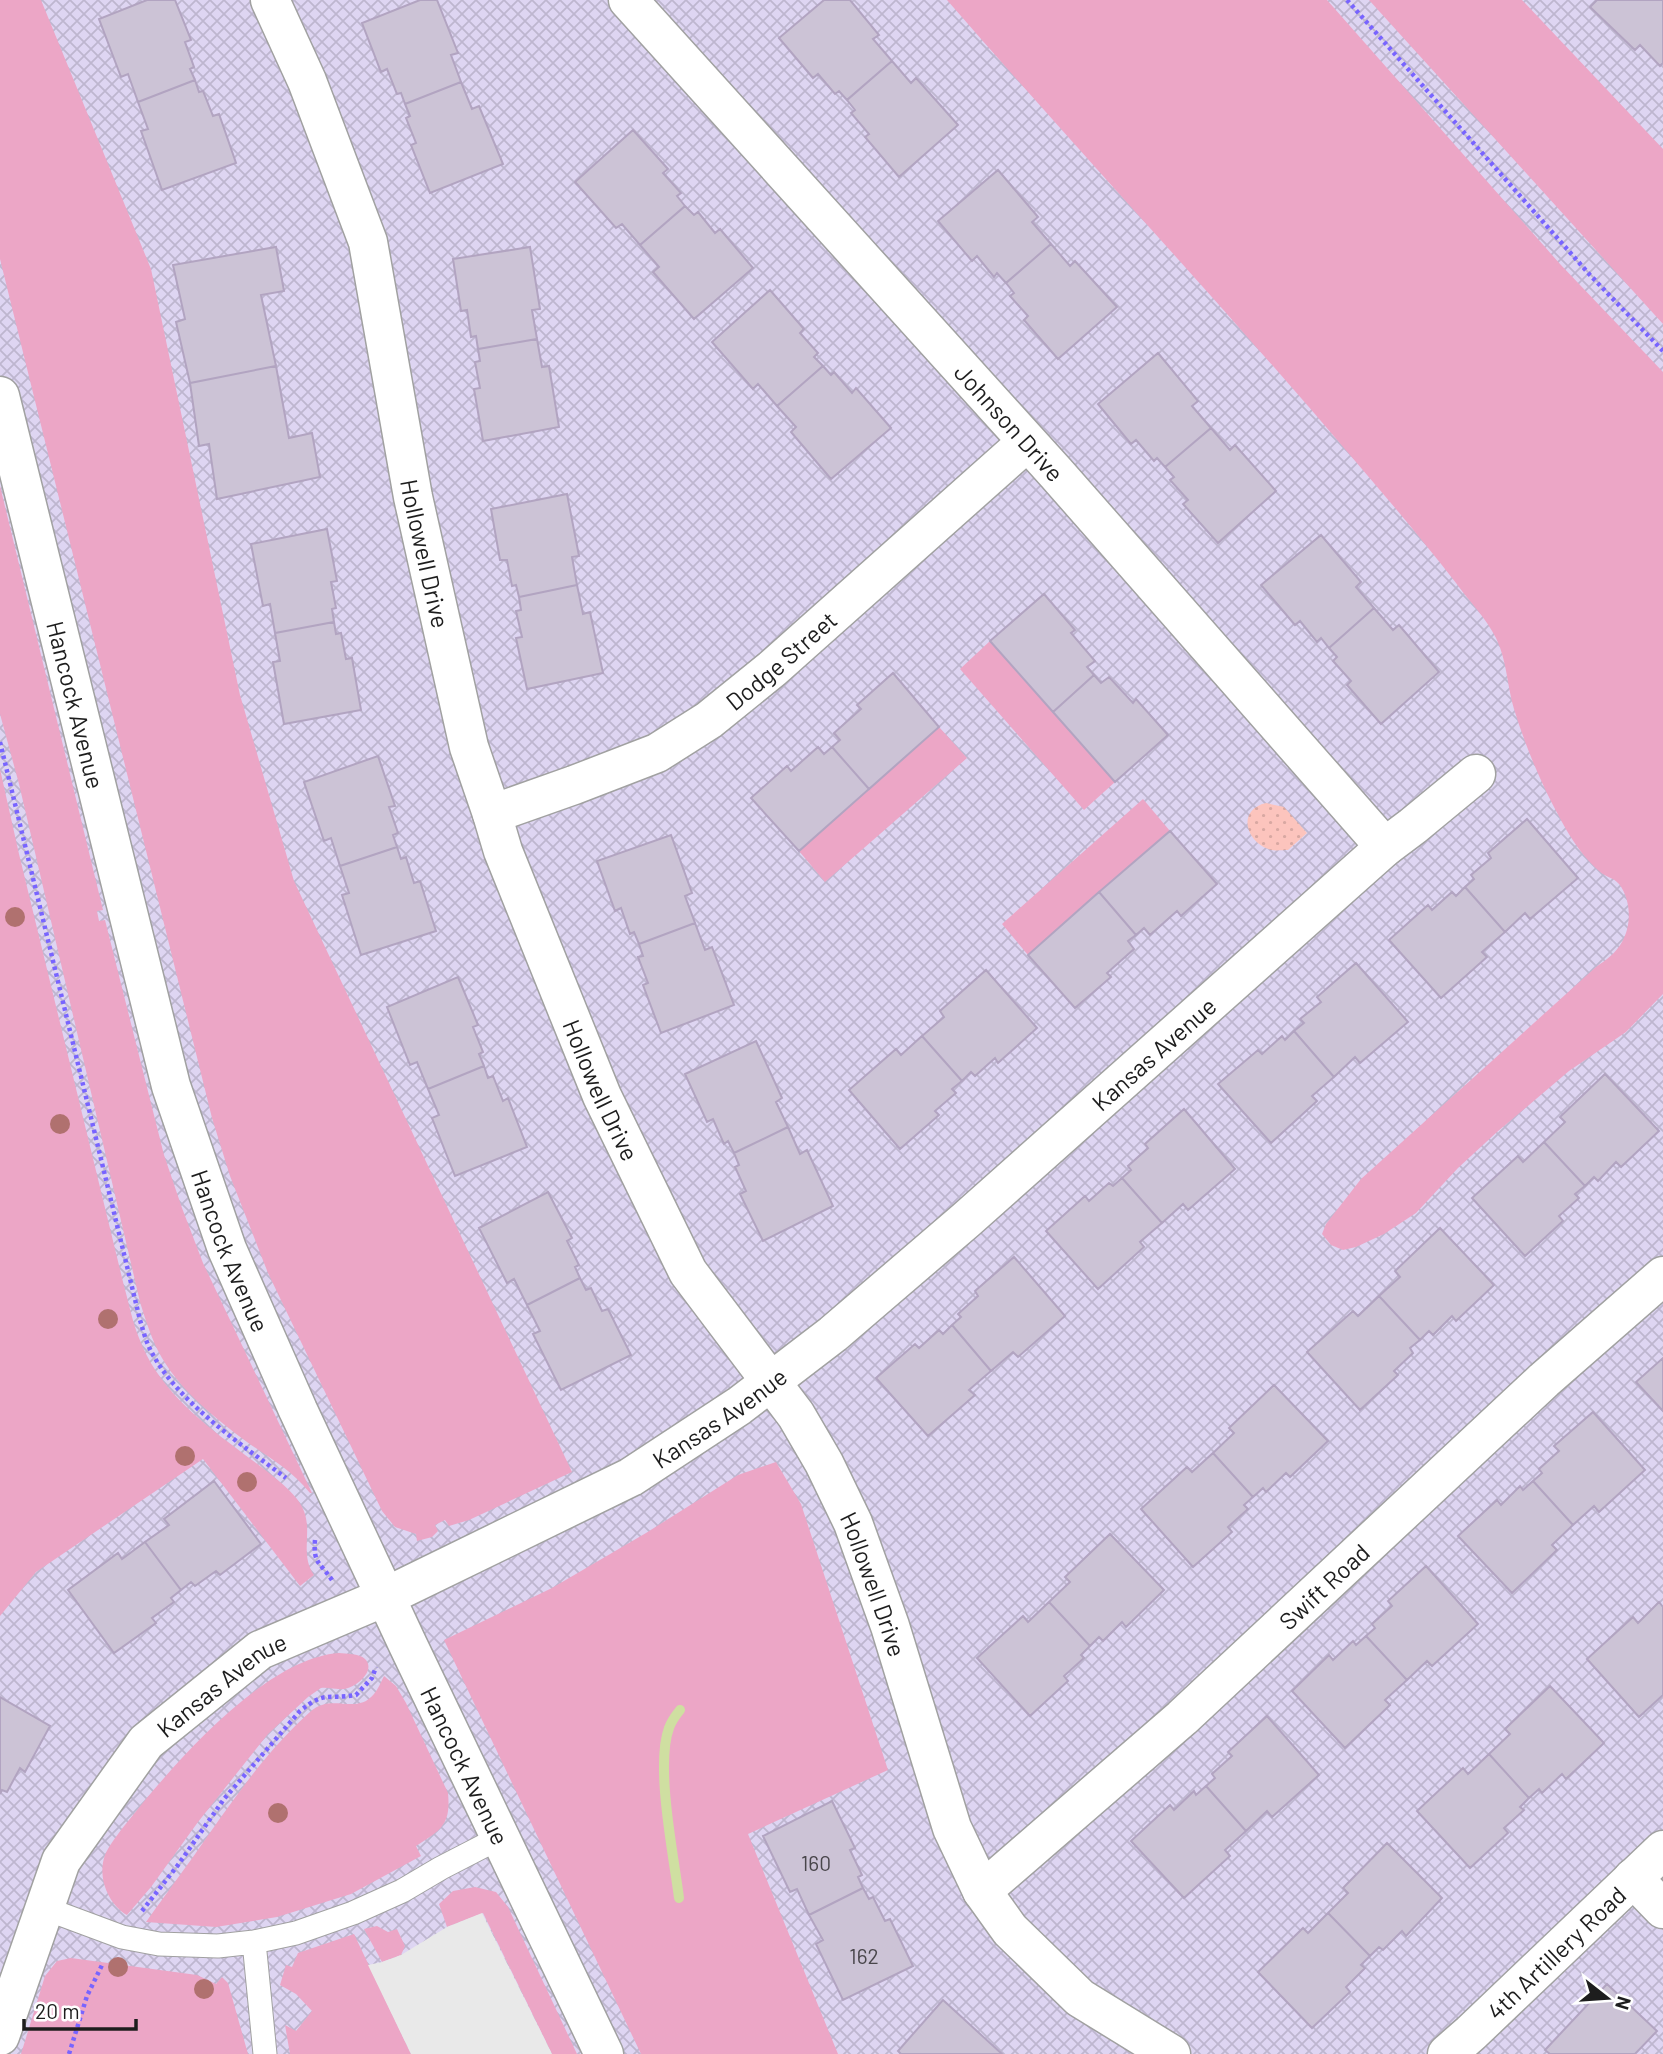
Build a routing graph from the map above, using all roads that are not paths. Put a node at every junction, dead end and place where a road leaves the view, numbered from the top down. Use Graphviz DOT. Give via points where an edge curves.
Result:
graph roads {
  1 [pos="270,0"];
  2 [pos="628,0"];
  3 [pos="0,396"];
  4 [pos="1027,442"];
  5 [pos="1476,774"];
  6 [pos="492,814"];
  7 [pos="1385,847"];
  8 [pos="1663,1276"];
  9 [pos="772,1381"];
  10 [pos="370,1603"];
  11 [pos="500,1837"];
  12 [pos="1663,1850"];
  13 [pos="1633,1878"];
  14 [pos="982,1891"];
  15 [pos="44,1908"];
  16 [pos="1663,1909"];
  17 [pos="254,1942"];
  18 [pos="1,2026"];
  19 [pos="265,2054"];
  20 [pos="604,2054"];
  21 [pos="1171,2054"];
  22 [pos="1447,2054"];
  1 -- 6 [label="street, Hollowell Drive" via="307,80 368,242 413,498 469,747"];
  2 -- 4 [label="street, Johnson Drive"];
  3 -- 10 [label="street, Hancock Avenue" via="171,1086 227,1249 298,1410"];
  4 -- 6 [label="street, Dodge Street" via="772,669 709,719 657,753"];
  4 -- 7 [label="street, Johnson Drive"];
  5 -- 7 [label="street, Kansas Avenue"];
  6 -- 9 [label="street, Hollowell Drive" via="603,1096 688,1272"];
  7 -- 9 [label="street, Kansas Avenue" via="955,1228"];
  8 -- 14 [label="street, Swift Road" via="1544,1380 1182,1718"];
  9 -- 10 [label="street, Kansas Avenue" via="631,1477"];
  9 -- 14 [label="street, Hollowell Drive" via="824,1463 853,1523 952,1828"];
  10 -- 11 [label="street, Hancock Avenue"];
  10 -- 15 [label="street, Kansas Avenue" via="260,1650 146,1742 61,1861"];
  11 -- 17 [label="lane" via="365,1908 296,1933"];
  11 -- 20 [label="street, Hancock Avenue"];
  12 -- 13 [label="street, 4th Artillery Road"];
  13 -- 16 [label="street"];
  13 -- 22 [label="street, 4th Artillery Road"];
  14 -- 21 [label="street, Hollowell Drive" via="1010,1930 1080,1998"];
  15 -- 17 [label="lane" via="122,1937 159,1944"];
  15 -- 18 [label="street, Kansas Avenue"];
  17 -- 19 [label="lane"];
}
